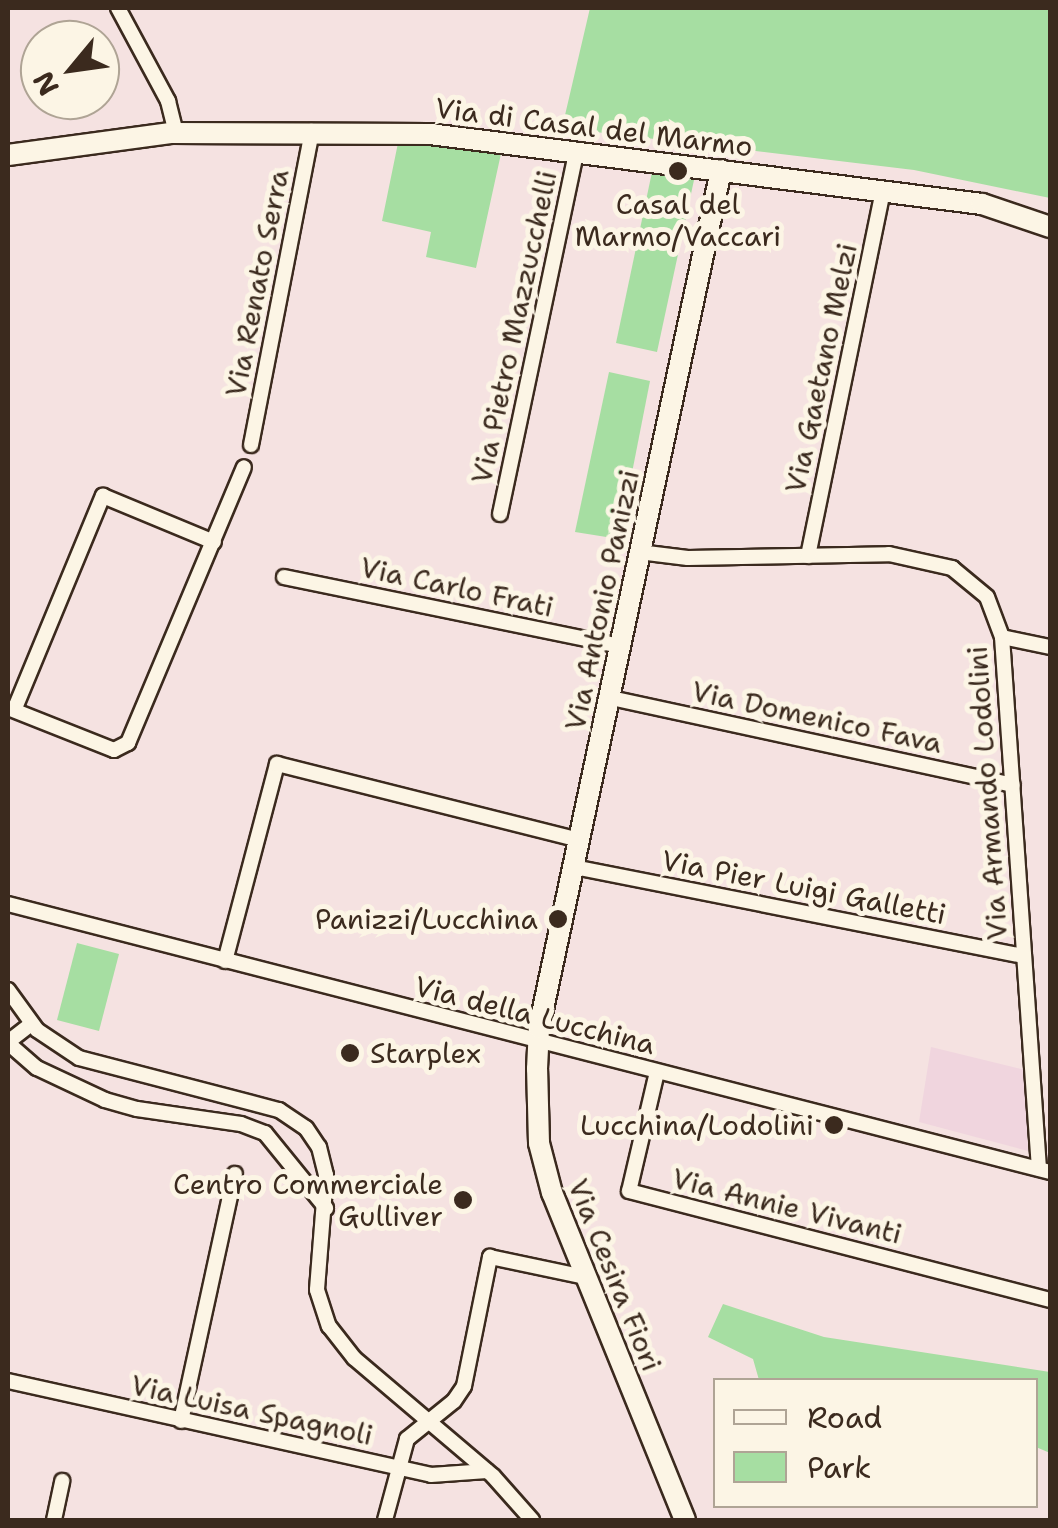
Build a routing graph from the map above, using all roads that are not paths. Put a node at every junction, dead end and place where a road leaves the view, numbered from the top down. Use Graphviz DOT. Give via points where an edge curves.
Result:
graph roads {
  1 [pos="118,8"];
  2 [pos="312,131"];
  3 [pos="176,133"];
  4 [pos="576,150"];
  5 [pos="8,156"];
  6 [pos="721,170"];
  7 [pos="883,191"];
  8 [pos="1050,227"];
  9 [pos="251,445"];
  10 [pos="244,467"];
  11 [pos="500,514"];
  12 [pos="214,542"];
  13 [pos="640,552"];
  14 [pos="808,556"];
  15 [pos="284,578"];
  16 [pos="1002,636"];
  17 [pos="620,646"];
  18 [pos="1050,647"];
  19 [pos="610,698"];
  20 [pos="12,708"];
  21 [pos="1013,785"];
  22 [pos="580,840"];
  23 [pos="574,867"];
  24 [pos="8,904"];
  25 [pos="1023,956"];
  26 [pos="225,960"];
  27 [pos="8,990"];
  28 [pos="31,1024"];
  29 [pos="538,1041"];
  30 [pos="8,1042"];
  31 [pos="657,1072"];
  32 [pos="1045,1170"];
  33 [pos="234,1174"];
  34 [pos="326,1208"];
  35 [pos="585,1277"];
  36 [pos="1050,1300"];
  37 [pos="8,1382"];
  38 [pos="180,1420"];
  39 [pos="428,1420"];
  40 [pos="396,1466"];
  41 [pos="487,1471"];
  42 [pos="62,1482"];
  43 [pos="54,1520"];
  44 [pos="385,1520"];
  45 [pos="532,1520"];
  46 [pos="685,1520"];
  1 -- 3 [label="street" via="168,101"];
  2 -- 3 [label="street, Via di Casal del Marmo"];
  2 -- 4 [label="street, Via di Casal del Marmo" via="466,136"];
  2 -- 9 [label="street, Via Renato Serra"];
  3 -- 5 [label="street, Via di Casal del Marmo"];
  4 -- 6 [label="street, Via di Casal del Marmo"];
  4 -- 11 [label="street, Via Pietro Mazzucchelli"];
  6 -- 7 [label="street, Via di Casal del Marmo"];
  6 -- 13 [label="street, Via Antonio Panizzi"];
  7 -- 8 [label="street, Via di Casal del Marmo" via="982,204"];
  7 -- 14 [label="street, Via Gaetano Melzi"];
  10 -- 12 [label="street"];
  12 -- 20 [label="street" via="136,734 114,750"];
  12 -- 20 [label="street" via="103,496"];
  13 -- 14 [label="street, Via Armando Lodolini"];
  13 -- 17 [label="street, Via Antonio Panizzi"];
  14 -- 16 [label="street, Via Armando Lodolini" via="889,554 952,568 987,598"];
  15 -- 17 [label="street, Via Carlo Frati"];
  16 -- 18 [label="street"];
  16 -- 21 [label="street, Via Armando Lodolini"];
  17 -- 19 [label="street, Via Antonio Panizzi"];
  19 -- 21 [label="street, Via Domenico Fava"];
  19 -- 22 [label="street, Via Antonio Panizzi"];
  21 -- 25 [label="street, Via Armando Lodolini"];
  22 -- 23 [label="street, Via Antonio Panizzi"];
  22 -- 26 [label="street" via="277,764"];
  23 -- 25 [label="street, Via Pier Luigi Galletti"];
  23 -- 29 [label="street, Via Antonio Panizzi"];
  24 -- 26 [label="street, Via della Lucchina"];
  25 -- 32 [label="street, Via Armando Lodolini"];
  26 -- 29 [label="street, Via della Lucchina"];
  27 -- 28 [label="street"];
  28 -- 30 [label="street"];
  28 -- 34 [label="street" via="66,1052 108,1068 288,1114 319,1147"];
  29 -- 31 [label="street, Via della Lucchina"];
  29 -- 35 [label="street, Via Cesira Fiori" via="542,1157"];
  30 -- 34 [label="street" via="38,1068 106,1100 263,1132"];
  31 -- 32 [label="street, Via della Lucchina"];
  31 -- 36 [label="street, Via Annie Vivanti" via="629,1191"];
  33 -- 38 [label="street"];
  34 -- 39 [label="street" via="317,1284 324,1317 354,1358"];
  35 -- 39 [label="street" via="490,1257 464,1386"];
  35 -- 46 [label="street, Via Cesira Fiori"];
  37 -- 38 [label="street, Via Luisa Spagnoli"];
  38 -- 40 [label="street, Via Luisa Spagnoli"];
  39 -- 40 [label="street" via="407,1438"];
  39 -- 41 [label="street"];
  40 -- 41 [label="street, Via Luisa Spagnoli" via="443,1476"];
  40 -- 44 [label="street"];
  41 -- 45 [label="street"];
  42 -- 43 [label="street"];
}
